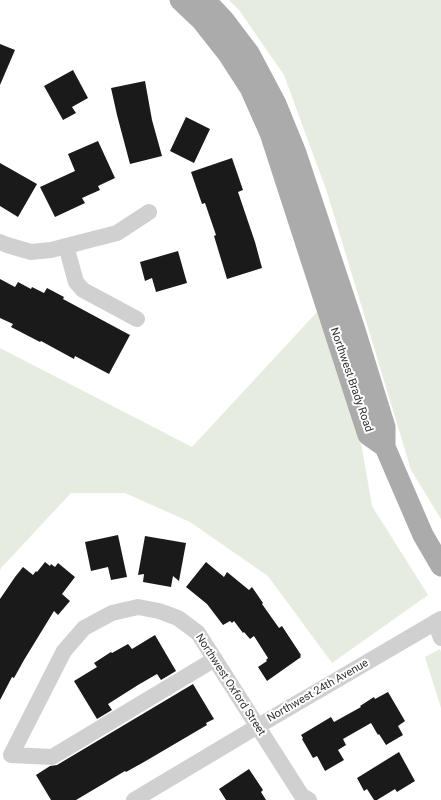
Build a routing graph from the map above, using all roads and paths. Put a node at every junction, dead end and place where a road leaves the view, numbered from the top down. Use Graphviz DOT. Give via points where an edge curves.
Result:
graph roads {
  1 [pos="180,0"];
  2 [pos="206,0"];
  3 [pos="149,212"];
  4 [pos="0,242"];
  5 [pos="66,246"];
  6 [pos="137,318"];
  7 [pos="385,447"];
  8 [pos="441,566"];
  9 [pos="438,621"];
  10 [pos="441,638"];
  11 [pos="215,659"];
  12 [pos="258,726"];
  13 [pos="134,800"];
  14 [pos="309,800"];
  1 -- 7 [label="main road, Northwest Brady Road" via="202,20 250,88 270,133 368,435"];
  2 -- 7 [label="main road, Northwest Brady Road" via="249,53 276,104 296,153 385,428"];
  3 -- 5 [label="street" via="117,233"];
  4 -- 5 [label="street" via="31,252"];
  5 -- 6 [label="street" via="76,282 83,290"];
  7 -- 8 [label="main road" via="423,535"];
  9 -- 10 [label="street"];
  9 -- 12 [label="street, Northwest 24th Avenue"];
  11 -- 11 [label="street, Northwest Oxford Street" via="198,633 178,618 138,607 112,613 84,628 64,650 11,755 52,757"];
  11 -- 12 [label="street, Northwest Oxford Street"];
  12 -- 13 [label="street, Northwest 24th Avenue"];
  12 -- 14 [label="street, Northwest Oxford Street" via="302,796"];
}
